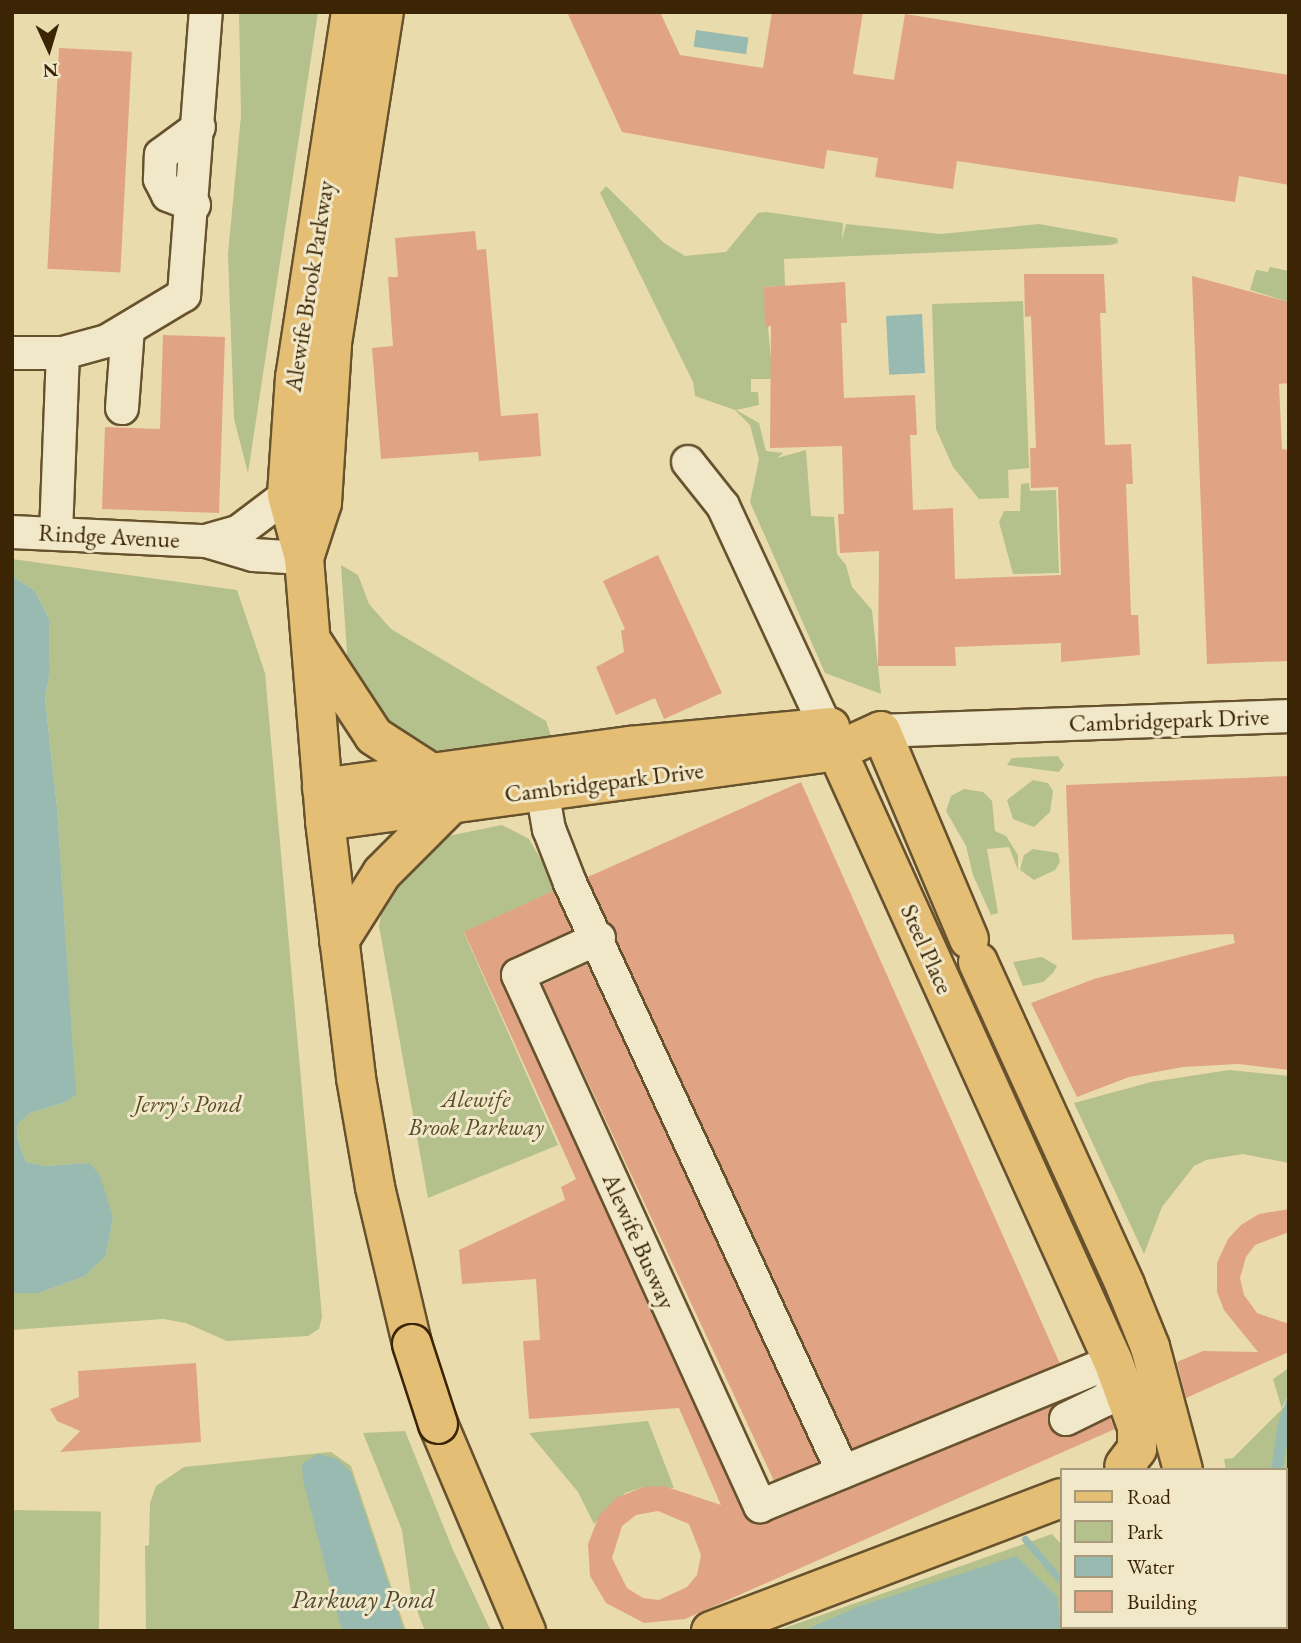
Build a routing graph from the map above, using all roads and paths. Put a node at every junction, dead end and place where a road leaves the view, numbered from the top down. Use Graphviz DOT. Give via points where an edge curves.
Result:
graph roads {
  1 [pos="206,12"];
  2 [pos="352,12"];
  3 [pos="384,12"];
  4 [pos="128,329"];
  5 [pos="12,353"];
  6 [pos="62,353"];
  7 [pos="122,408"];
  8 [pos="688,461"];
  9 [pos="287,495"];
  10 [pos="12,532"];
  11 [pos="56,534"];
  12 [pos="206,541"];
  13 [pos="304,558"];
  14 [pos="310,638"];
  15 [pos="1289,716"];
  16 [pos="881,731"];
  17 [pos="831,738"];
  18 [pos="443,788"];
  19 [pos="541,790"];
  20 [pos="323,805"];
  21 [pos="599,938"];
  22 [pos="339,941"];
  23 [pos="1116,1372"];
  24 [pos="1066,1419"];
  25 [pos="1126,1462"];
  26 [pos="1182,1468"];
  27 [pos="843,1472"];
  28 [pos="1060,1498"];
  29 [pos="526,1631"];
  30 [pos="711,1631"];
  1 -- 4 [label="street" via="184,295"];
  2 -- 9 [label="main road, Alewife Brook Parkway" via="295,377"];
  3 -- 13 [label="main road, Alewife Brook Parkway" via="332,343 322,503"];
  4 -- 6 [label="street" via="107,341"];
  4 -- 7 [label="street"];
  5 -- 6 [label="street"];
  6 -- 11 [label="street"];
  8 -- 17 [label="street, Steel Place" via="723,506"];
  9 -- 12 [label="street, Rindge Avenue" via="238,532"];
  9 -- 13 [label="main road, Alewife Brook Parkway"];
  10 -- 11 [label="street, Rindge Avenue"];
  11 -- 12 [label="street, Rindge Avenue"];
  12 -- 13 [label="street, Rindge Avenue" via="253,555"];
  13 -- 14 [label="main road, Alewife Brook Parkway"];
  14 -- 18 [label="main road" via="373,736"];
  14 -- 20 [label="main road, Alewife Brook Parkway"];
  15 -- 16 [label="street, Cambridgepark Drive"];
  16 -- 17 [label="main road, Cambridgepark Drive"];
  16 -- 26 [label="main road, Steel Place" via="1033,1091 1125,1285 1150,1347"];
  17 -- 18 [label="main road, Cambridgepark Drive" via="630,746"];
  17 -- 19 [label="main road, Cambridgepark Drive"];
  17 -- 23 [label="main road, Steel Place"];
  18 -- 19 [label="main road, Cambridgepark Drive"];
  18 -- 20 [label="main road, Cambridgepark Drive"];
  18 -- 22 [label="main road"];
  19 -- 21 [label="street" via="549,829"];
  20 -- 22 [label="main road, Alewife Brook Parkway"];
  21 -- 27 [label="street"];
  21 -- 27 [label="street, Alewife Busway" via="518,975 760,1506"];
  22 -- 29 [label="main road, Alewife Brook Parkway, bridge" via="371,1169 412,1344 438,1424"];
  23 -- 24 [label="street" via="1105,1400"];
  23 -- 25 [label="main road, Steel Place" via="1137,1427"];
  23 -- 27 [label="street, Alewife Busway"];
  28 -- 30 [label="main road"];
}
